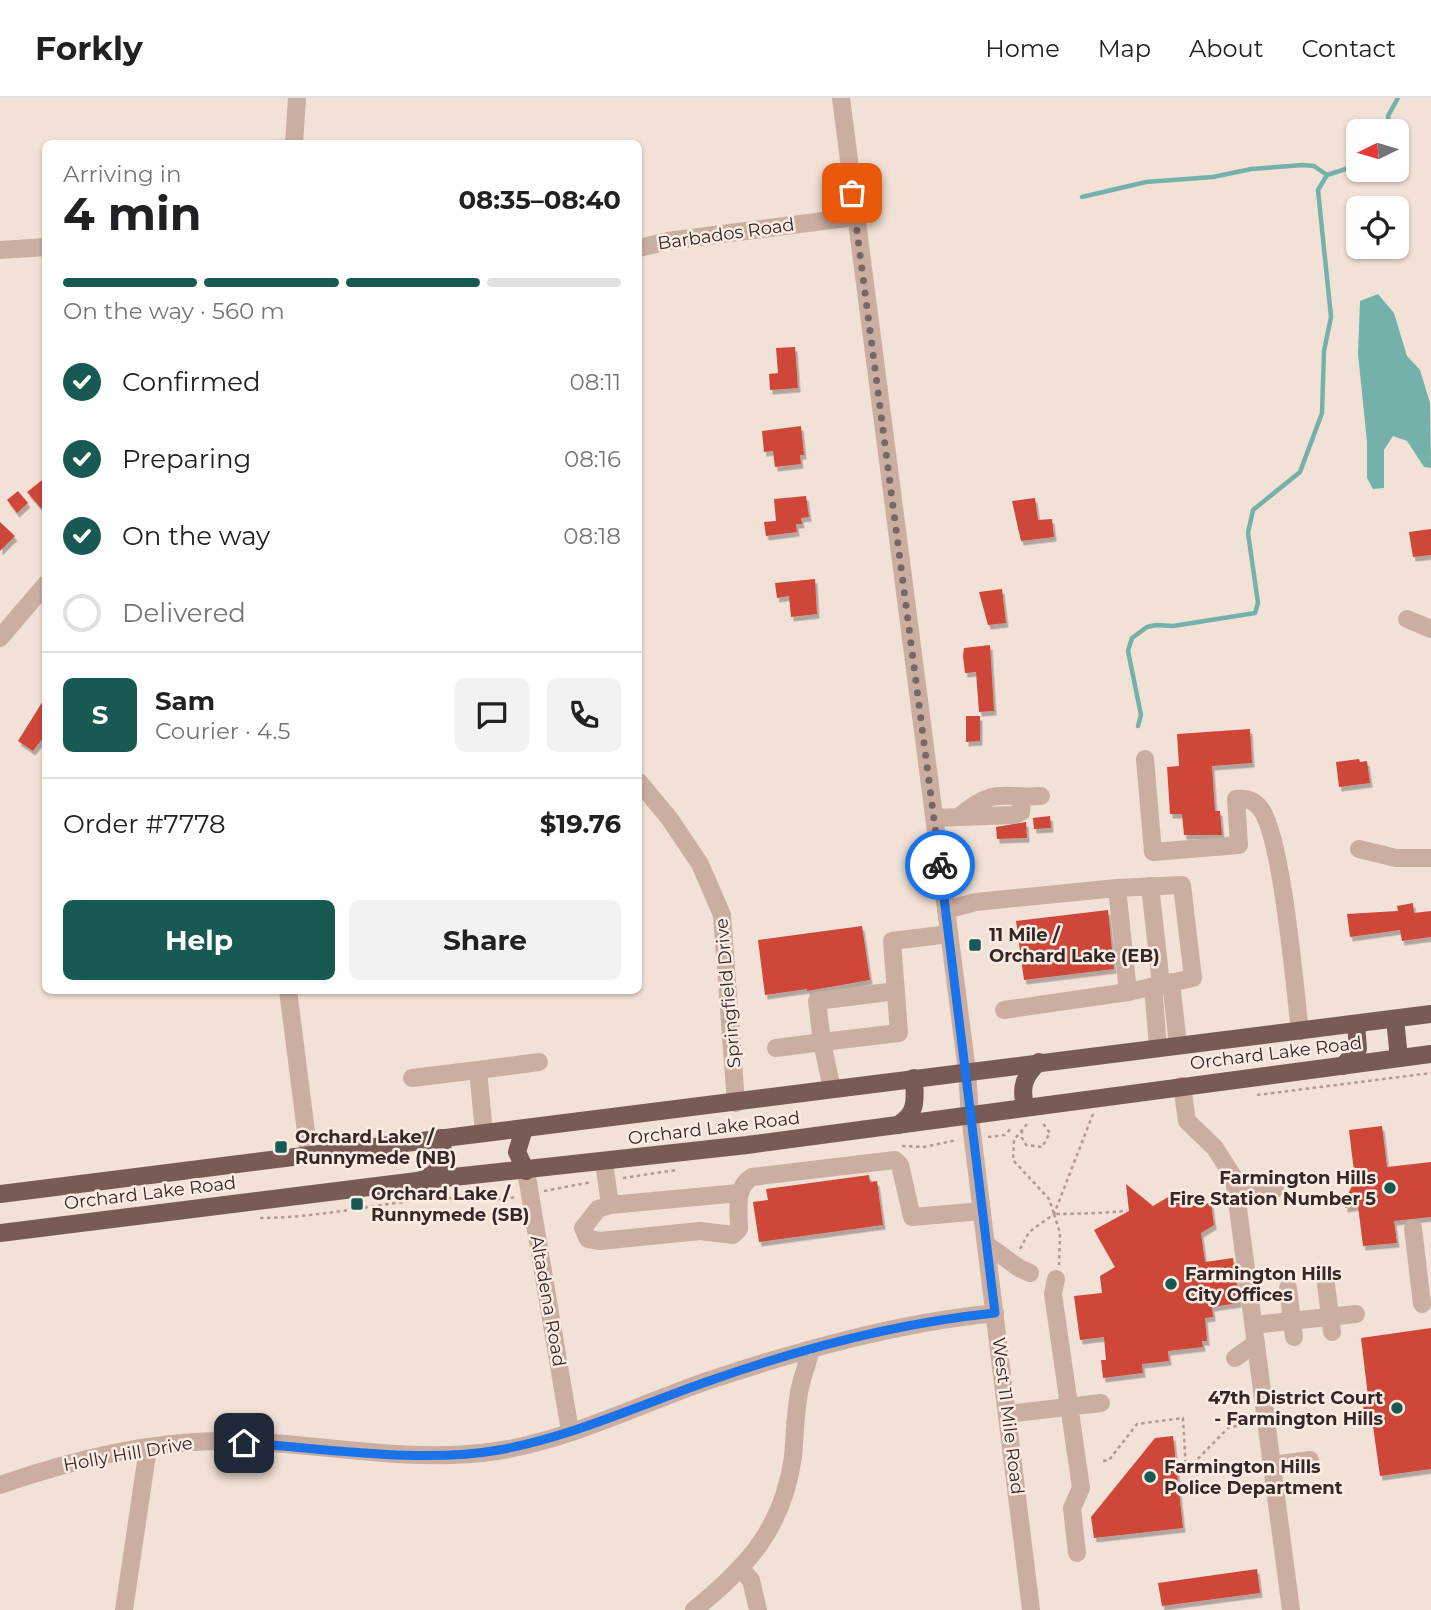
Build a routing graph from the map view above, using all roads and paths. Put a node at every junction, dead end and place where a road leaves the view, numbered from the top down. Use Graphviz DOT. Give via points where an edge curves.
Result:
graph roads {
  1 [pos="297,98"];
  2 [pos="841,98"];
  3 [pos="294,140"];
  4 [pos="855,216"];
  5 [pos="42,247"];
  6 [pos="642,247"];
  7 [pos="0,250"];
  8 [pos="42,589"];
  9 [pos="1407,619"];
  10 [pos="1431,629"];
  11 [pos="0,638"];
  12 [pos="1145,759"];
  13 [pos="642,786"];
  14 [pos="1041,796"];
  15 [pos="934,818"];
  16 [pos="1359,849"];
  17 [pos="1431,858"];
  18 [pos="1150,886"];
  19 [pos="1116,888"];
  20 [pos="946,910"];
  21 [pos="949,934"];
  22 [pos="1162,984"];
  23 [pos="896,991"];
  24 [pos="1128,992"];
  25 [pos="289,994"];
  26 [pos="1004,1010"];
  27 [pos="1431,1014"];
  28 [pos="1395,1019"];
  29 [pos="1356,1024"];
  30 [pos="1300,1031"];
  31 [pos="822,1042"];
  32 [pos="1178,1045"];
  33 [pos="1158,1047"];
  34 [pos="776,1048"];
  35 [pos="1431,1054"];
  36 [pos="1399,1058"];
  37 [pos="539,1062"];
  38 [pos="1039,1062"];
  39 [pos="1343,1066"];
  40 [pos="478,1070"];
  41 [pos="967,1071"];
  42 [pos="412,1078"];
  43 [pos="914,1078"];
  44 [pos="1182,1086"];
  45 [pos="832,1089"];
  46 [pos="736,1103"];
  47 [pos="1028,1114"];
  48 [pos="1093,1114"];
  49 [pos="970,1116"];
  50 [pos="1040,1121"];
  51 [pos="898,1125"];
  52 [pos="524,1129"];
  53 [pos="1022,1130"];
  54 [pos="484,1133"];
  55 [pos="441,1138"];
  56 [pos="948,1140"];
  57 [pos="899,1147"];
  58 [pos="309,1155"];
  59 [pos="681,1170"];
  60 [pos="526,1171"];
  61 [pos="606,1171"];
  62 [pos="417,1181"];
  63 [pos="1275,1189"];
  64 [pos="739,1193"];
  65 [pos="1236,1193"];
  66 [pos="0,1194"];
  67 [pos="530,1194"];
  68 [pos="610,1205"];
  69 [pos="1127,1210"];
  70 [pos="982,1211"];
  71 [pos="1054,1214"];
  72 [pos="253,1218"];
  73 [pos="1413,1228"];
  74 [pos="0,1233"];
  75 [pos="986,1244"];
  76 [pos="1424,1263"];
  77 [pos="1024,1270"];
  78 [pos="1056,1279"];
  79 [pos="1326,1284"];
  80 [pos="1288,1288"];
  81 [pos="1422,1304"];
  82 [pos="995,1313"];
  83 [pos="1356,1314"];
  84 [pos="1331,1325"];
  85 [pos="1293,1329"];
  86 [pos="1255,1334"];
  87 [pos="810,1352"];
  88 [pos="1235,1358"];
  89 [pos="1101,1403"];
  90 [pos="1069,1406"];
  91 [pos="1007,1414"];
  92 [pos="1258,1423"];
  93 [pos="570,1431"];
  94 [pos="148,1448"];
  95 [pos="1310,1460"];
  96 [pos="1103,1461"];
  97 [pos="1272,1465"];
  98 [pos="0,1485"];
  99 [pos="1077,1553"];
  100 [pos="741,1569"];
  101 [pos="124,1610"];
  102 [pos="694,1610"];
  103 [pos="758,1610"];
  104 [pos="1031,1610"];
  105 [pos="1291,1610"];
  1 -- 3 [label="street"];
  2 -- 4 [label="street, West 11 Mile Road"];
  4 -- 6 [label="street, Barbados Road"];
  4 -- 15 [label="street, West 11 Mile Road"];
  5 -- 7 [label="street"];
  8 -- 11 [label="street"];
  9 -- 10 [label="street"];
  12 -- 30 [label="street" via="1153,852 1240,845 1236,799 1246,798 1261,808 1276,851"];
  13 -- 46 [label="street, Springfield Drive" via="699,864 722,915"];
  14 -- 15 [label="street" via="1021,798 1021,812 1013,816"];
  15 -- 20 [label="street, West 11 Mile Road"];
  16 -- 17 [label="street" via="1396,858"];
  18 -- 19 [label="street"];
  18 -- 22 [label="street"];
  18 -- 22 [label="street" via="1182,884 1193,978"];
  19 -- 20 [label="street" via="976,902"];
  19 -- 24 [label="street"];
  20 -- 21 [label="street, West 11 Mile Road"];
  21 -- 23 [label="street" via="891,941"];
  21 -- 41 [label="street, West 11 Mile Road"];
  22 -- 24 [label="street"];
  22 -- 32 [label="street"];
  22 -- 33 [label="street"];
  23 -- 31 [label="street" via="899,1033"];
  23 -- 31 [label="street" via="817,1001"];
  24 -- 26 [label="street"];
  25 -- 58 [label="street"];
  27 -- 28 [label="main road, Orchard Lake Road"];
  28 -- 29 [label="main road, Orchard Lake Road"];
  28 -- 36 [label="main road"];
  29 -- 30 [label="main road, Orchard Lake Road"];
  29 -- 39 [label="main road" via="1358,1049"];
  30 -- 32 [label="main road, Orchard Lake Road"];
  31 -- 34 [label="street"];
  31 -- 45 [label="street"];
  32 -- 33 [label="main road, Orchard Lake Road"];
  33 -- 38 [label="main road, Orchard Lake Road"];
  35 -- 36 [label="main road, Orchard Lake Road"];
  36 -- 39 [label="main road, Orchard Lake Road"];
  37 -- 40 [label="street"];
  38 -- 41 [label="main road, Orchard Lake Road"];
  38 -- 47 [label="main road" via="1023,1083"];
  39 -- 44 [label="main road, Orchard Lake Road"];
  40 -- 42 [label="street"];
  40 -- 54 [label="street"];
  41 -- 43 [label="main road, Orchard Lake Road"];
  41 -- 49 [label="street, West 11 Mile Road"];
  43 -- 45 [label="main road, Orchard Lake Road"];
  43 -- 51 [label="main road" via="913,1113"];
  44 -- 47 [label="main road, Orchard Lake Road"];
  44 -- 65 [label="street" via="1186,1121 1226,1162"];
  45 -- 46 [label="main road, Orchard Lake Road"];
  46 -- 52 [label="main road, Orchard Lake Road"];
  47 -- 49 [label="main road, Orchard Lake Road"];
  47 -- 53 [label="path"];
  48 -- 71 [label="path"];
  49 -- 51 [label="main road, Orchard Lake Road"];
  49 -- 70 [label="street, West 11 Mile Road"];
  50 -- 53 [label="path" via="1050,1133 1042,1147 1026,1145"];
  51 -- 61 [label="main road, Orchard Lake Road"];
  52 -- 54 [label="main road, Orchard Lake Road"];
  52 -- 60 [label="main road" via="517,1152"];
  53 -- 71 [label="path" via="1014,1140 1013,1160 1049,1199"];
  54 -- 55 [label="main road, Orchard Lake Road"];
  55 -- 58 [label="main road, Orchard Lake Road"];
  55 -- 62 [label="main road" via="443,1161 437,1171"];
  56 -- 57 [label="path" via="924,1147"];
  58 -- 66 [label="main road, Orchard Lake Road"];
  59 -- 61 [label="path"];
  60 -- 61 [label="main road, Orchard Lake Road"];
  60 -- 62 [label="main road, Orchard Lake Road"];
  60 -- 67 [label="street, Altadena Road"];
  61 -- 67 [label="path"];
  61 -- 68 [label="street"];
  62 -- 74 [label="main road, Orchard Lake Road"];
  63 -- 65 [label="street"];
  64 -- 68 [label="street"];
  64 -- 68 [label="street" via="739,1229 733,1235 700,1231 588,1239 583,1228 589,1217"];
  64 -- 70 [label="street" via="752,1177 895,1160 912,1217"];
  65 -- 86 [label="street"];
  67 -- 72 [label="path" via="508,1200 483,1196 436,1199 301,1218"];
  67 -- 93 [label="street, Altadena Road"];
  69 -- 71 [label="path"];
  70 -- 75 [label="street, West 11 Mile Road"];
  71 -- 77 [label="path" via="1029,1232 1018,1252"];
  71 -- 78 [label="path" via="1060,1245"];
  73 -- 76 [label="street"];
  75 -- 77 [label="street"];
  75 -- 82 [label="street, West 11 Mile Road"];
  76 -- 81 [label="street"];
  78 -- 90 [label="street" via="1053,1294"];
  79 -- 84 [label="street"];
  80 -- 85 [label="street"];
  82 -- 87 [label="street, Holly Hill Drive" via="903,1326"];
  82 -- 91 [label="street, West 11 Mile Road"];
  83 -- 84 [label="street"];
  84 -- 85 [label="street"];
  85 -- 86 [label="street"];
  86 -- 88 [label="street"];
  86 -- 97 [label="street"];
  87 -- 93 [label="street, Holly Hill Drive" via="707,1382"];
  87 -- 100 [label="street" via="799,1391 793,1455 781,1508 757,1551"];
  89 -- 90 [label="street"];
  90 -- 91 [label="street"];
  90 -- 99 [label="street" via="1081,1488 1072,1508"];
  91 -- 104 [label="street, West 11 Mile Road"];
  92 -- 96 [label="path" via="1229,1427 1186,1471 1183,1418 1137,1424 1109,1460"];
  93 -- 94 [label="street, Holly Hill Drive" via="507,1448 452,1454 219,1441"];
  94 -- 98 [label="street, Holly Hill Drive" via="46,1469"];
  94 -- 101 [label="street"];
  95 -- 97 [label="street"];
  97 -- 105 [label="street"];
  100 -- 102 [label="street"];
  100 -- 103 [label="street" via="751,1580"];
}
